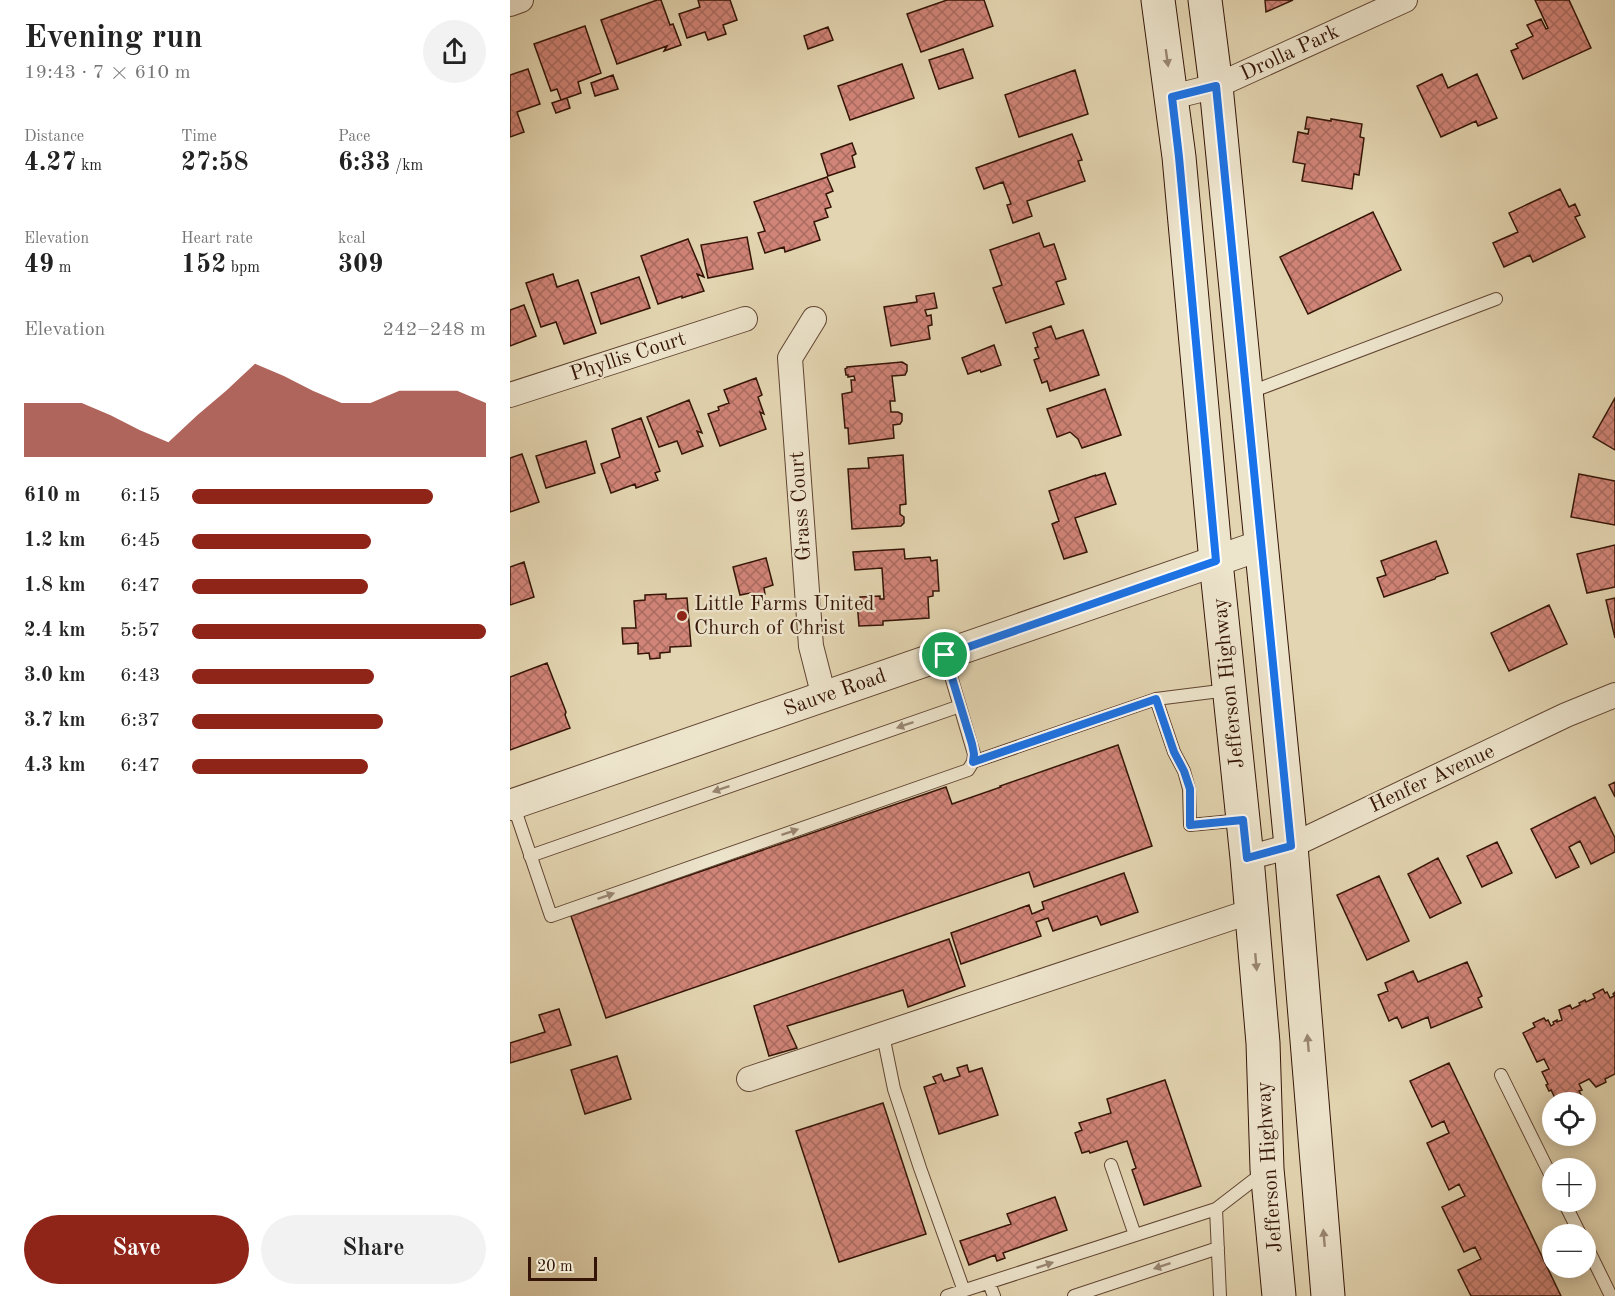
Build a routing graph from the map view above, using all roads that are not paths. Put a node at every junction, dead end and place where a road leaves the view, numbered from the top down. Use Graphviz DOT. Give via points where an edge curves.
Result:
graph roads {
  1 [pos="521,0"];
  2 [pos="1158,0"];
  3 [pos="1205,0"];
  4 [pos="1405,0"];
  5 [pos="510,4"];
  6 [pos="1216,86"];
  7 [pos="1172,97"];
  8 [pos="1496,299"];
  9 [pos="745,319"];
  10 [pos="813,319"];
  11 [pos="1246,393"];
  12 [pos="510,394"];
  13 [pos="1262,546"];
  14 [pos="1216,561"];
  15 [pos="945,655"];
  16 [pos="1230,690"];
  17 [pos="1615,695"];
  18 [pos="824,697"];
  19 [pos="1156,699"];
  20 [pos="960,706"];
  21 [pos="973,762"];
  22 [pos="511,805"];
  23 [pos="1243,820"];
  24 [pos="1291,846"];
  25 [pos="530,856"];
  26 [pos="1247,858"];
  27 [pos="1252,911"];
  28 [pos="882,1035"];
  29 [pos="1501,1075"];
  30 [pos="749,1079"];
  31 [pos="1542,1158"];
  32 [pos="1111,1165"];
  33 [pos="1267,1169"];
  34 [pos="1216,1209"];
  35 [pos="1135,1235"];
  36 [pos="1218,1248"];
  37 [pos="1596,1265"];
  38 [pos="989,1283"];
  39 [pos="964,1291"];
  40 [pos="1275,1295"];
  41 [pos="947,1296"];
  42 [pos="994,1296"];
  43 [pos="1074,1296"];
  44 [pos="1220,1296"];
  45 [pos="1328,1296"];
  46 [pos="1611,1296"];
  1 -- 5 [label="street"];
  2 -- 7 [label="main road, Jefferson Highway, one-way"];
  3 -- 6 [label="main road"];
  4 -- 6 [label="street, Drolla Park"];
  6 -- 7 [label="street, Drolla Park"];
  6 -- 11 [label="main road"];
  7 -- 14 [label="main road, Jefferson Highway"];
  8 -- 11 [label="lane"];
  9 -- 12 [label="street, Phyllis Court"];
  10 -- 18 [label="street, Grass Court" via="790,358 811,646"];
  11 -- 13 [label="main road"];
  13 -- 14 [label="street, Sauve Road"];
  13 -- 24 [label="main road"];
  14 -- 15 [label="street, Sauve Road"];
  14 -- 16 [label="main road, Jefferson Highway"];
  15 -- 18 [label="street, Sauve Road"];
  15 -- 20 [label="lane"];
  16 -- 19 [label="lane"];
  16 -- 23 [label="main road, Jefferson Highway"];
  17 -- 24 [label="street, Henfer Avenue"];
  18 -- 22 [label="street, Sauve Road"];
  19 -- 21 [label="lane"];
  19 -- 23 [label="lane" via="1190,789 1190,825"];
  20 -- 21 [label="lane"];
  20 -- 25 [label="lane, one-way"];
  25 -- 21 [label="lane, one-way" via="551,916 968,770"];
  22 -- 25 [label="lane"];
  23 -- 26 [label="main road, Jefferson Highway"];
  24 -- 26 [label="street, Henfer Avenue"];
  45 -- 24 [label="main road, one-way"];
  26 -- 27 [label="main road, Jefferson Highway"];
  27 -- 28 [label="street"];
  27 -- 33 [label="main road, Jefferson Highway, one-way" via="1263,1043"];
  28 -- 30 [label="street"];
  28 -- 39 [label="lane" via="894,1089"];
  29 -- 31 [label="lane"];
  32 -- 35 [label="lane"];
  33 -- 34 [label="lane"];
  33 -- 40 [label="main road, Jefferson Highway"];
  34 -- 35 [label="lane"];
  34 -- 36 [label="lane"];
  38 -- 35 [label="lane, one-way"];
  36 -- 43 [label="lane, one-way"];
  36 -- 44 [label="lane"];
  37 -- 46 [label="lane"];
  38 -- 39 [label="lane"];
  38 -- 42 [label="lane"];
  39 -- 41 [label="lane"];
}
